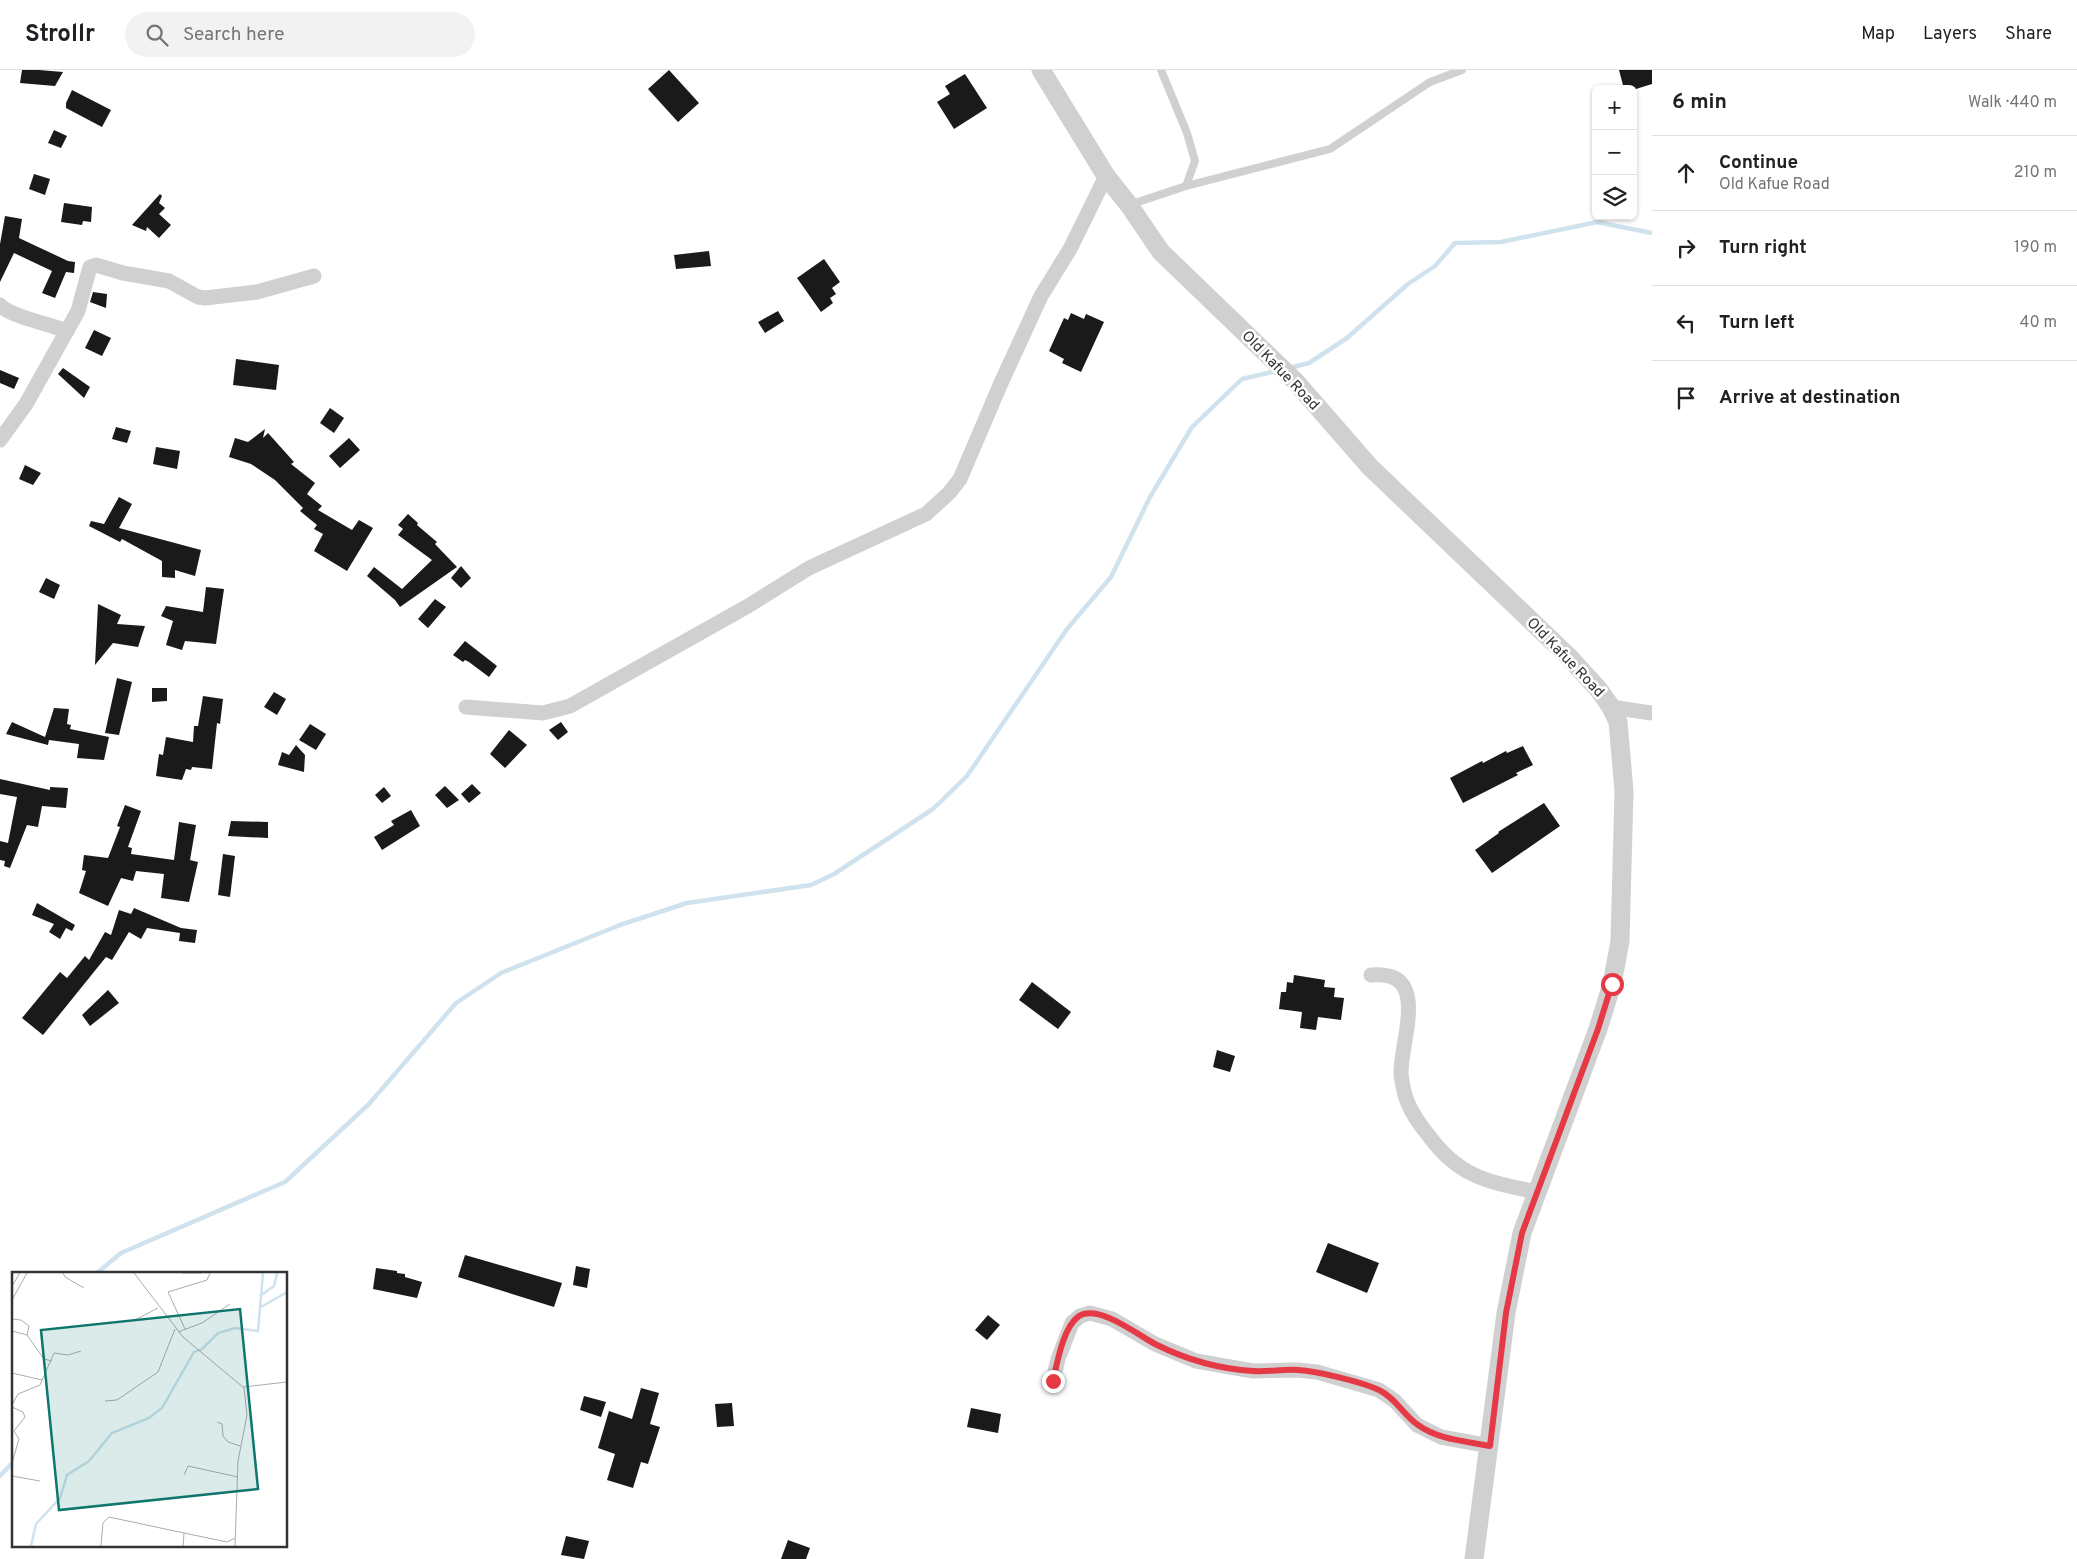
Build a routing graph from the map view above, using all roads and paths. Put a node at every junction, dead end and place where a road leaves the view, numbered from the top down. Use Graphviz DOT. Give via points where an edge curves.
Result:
graph roads {
  1 [pos="1041,70"];
  2 [pos="1160,70"];
  3 [pos="1462,70"];
  4 [pos="1106,176"];
  5 [pos="1186,186"];
  6 [pos="1129,205"];
  7 [pos="314,276"];
  8 [pos="0,305"];
  9 [pos="67,331"];
  10 [pos="0,440"];
  11 [pos="466,707"];
  12 [pos="1611,707"];
  13 [pos="1652,713"];
  14 [pos="1371,975"];
  15 [pos="1537,1192"];
  16 [pos="1053,1381"];
  17 [pos="1490,1446"];
  18 [pos="1474,1559"];
  1 -- 4 [label="street, Old Kafue Road"];
  2 -- 5 [label="lane" via="1194,161"];
  3 -- 5 [label="lane" via="1430,82 1330,149"];
  4 -- 6 [label="street, Old Kafue Road"];
  4 -- 11 [label="street" via="1070,249 1041,296 960,479 950,493 926,514 809,568 570,706 542,713"];
  5 -- 6 [label="lane"];
  6 -- 12 [label="street, Old Kafue Road" via="1162,252 1295,381 1370,467 1568,656"];
  7 -- 9 [label="street" via="257,292 205,298 169,281 96,265 90,267 78,311"];
  8 -- 9 [label="street" via="8,312"];
  9 -- 10 [label="street" via="26,404"];
  12 -- 13 [label="street"];
  12 -- 15 [label="street, Old Kafue Road" via="1618,722 1624,791 1620,941 1612,984 1598,1029"];
  14 -- 15 [label="street" via="1393,976 1403,984 1407,994 1409,1013 1401,1074 1406,1099 1414,1116 1434,1142 1461,1168 1481,1179"];
  15 -- 17 [label="street, Old Kafue Road" via="1522,1233 1506,1313"];
  16 -- 17 [label="street" via="1072,1323 1090,1313 1112,1319 1155,1344 1196,1361 1253,1371 1317,1372 1379,1390 1395,1401 1417,1425 1441,1437"];
  17 -- 18 [label="street, Old Kafue Road"];
}
